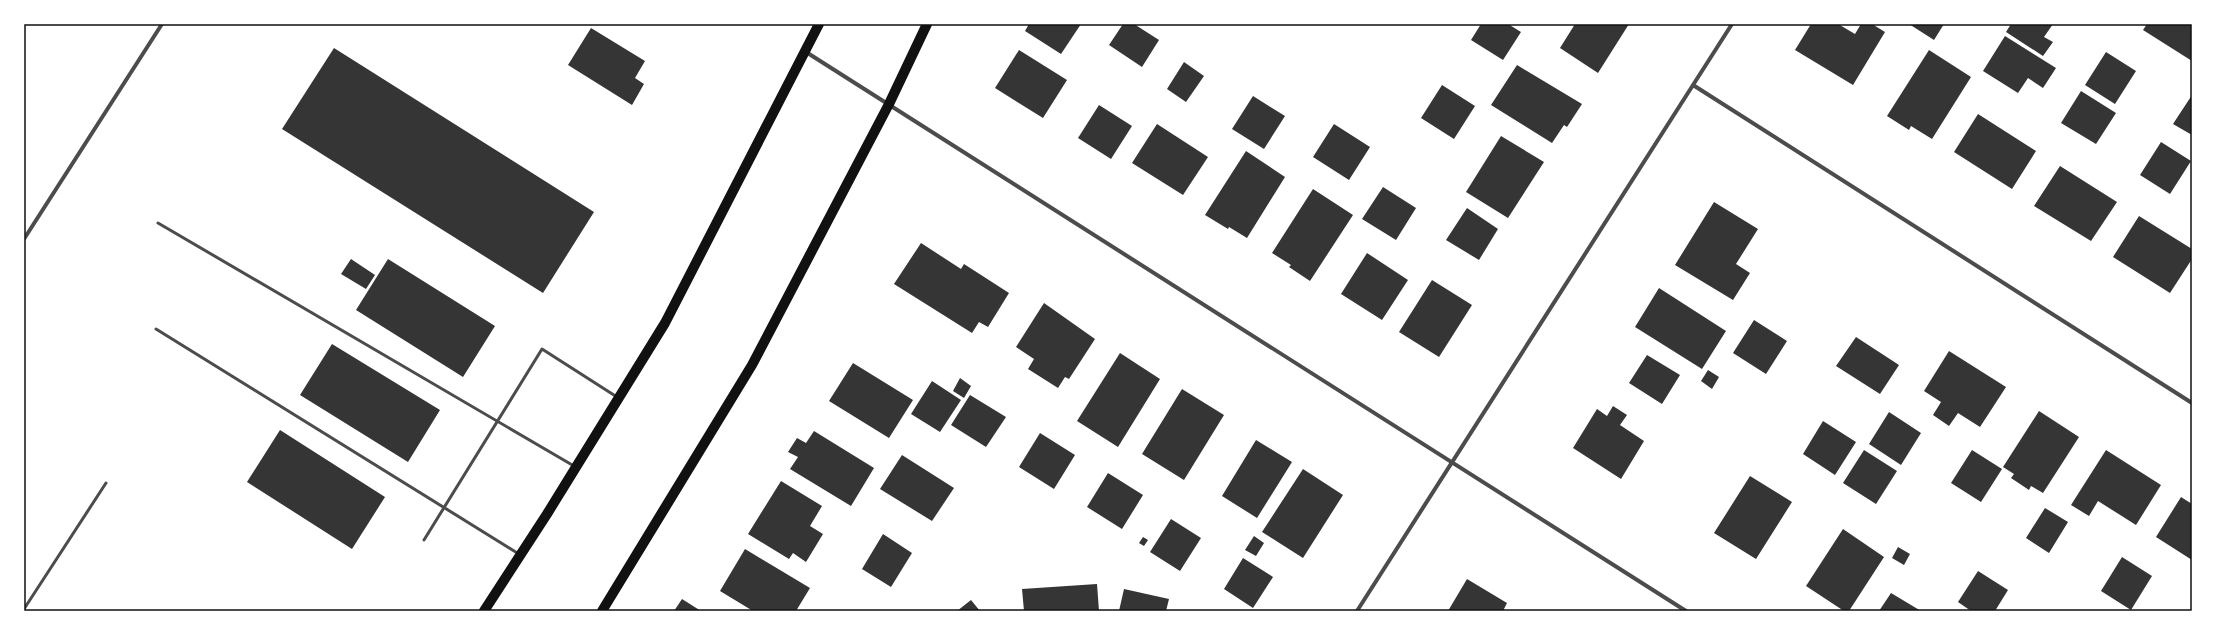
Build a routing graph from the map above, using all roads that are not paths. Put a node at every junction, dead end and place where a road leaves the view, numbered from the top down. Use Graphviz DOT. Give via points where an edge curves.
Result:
graph roads {
  1 [pos="162,24"];
  2 [pos="819,24"];
  3 [pos="927,24"];
  4 [pos="1732,24"];
  5 [pos="806,52"];
  6 [pos="1693,85"];
  7 [pos="889,104"];
  8 [pos="158,224"];
  9 [pos="24,239"];
  10 [pos="156,329"];
  11 [pos="618,398"];
  12 [pos="2192,403"];
  13 [pos="497,421"];
  14 [pos="1451,462"];
  15 [pos="576,467"];
  16 [pos="106,484"];
  17 [pos="444,507"];
  18 [pos="424,540"];
  19 [pos="521,555"];
  20 [pos="24,608"];
  21 [pos="484,611"];
  22 [pos="602,611"];
  23 [pos="1357,611"];
  24 [pos="1686,611"];
  1 -- 9 [label="street"];
  2 -- 5 [label="main road"];
  3 -- 7 [label="main road"];
  4 -- 6 [label="street"];
  5 -- 7 [label="street"];
  5 -- 11 [label="main road" via="664,323"];
  6 -- 12 [label="street"];
  6 -- 14 [label="street"];
  7 -- 14 [label="street"];
  7 -- 22 [label="main road" via="752,365"];
  8 -- 13 [label="lane"];
  10 -- 17 [label="lane"];
  11 -- 13 [label="lane" via="542,349"];
  11 -- 15 [label="main road"];
  13 -- 15 [label="lane"];
  13 -- 17 [label="lane"];
  14 -- 23 [label="street"];
  14 -- 24 [label="street"];
  15 -- 19 [label="main road"];
  16 -- 20 [label="lane"];
  17 -- 18 [label="lane"];
  17 -- 19 [label="lane"];
  19 -- 21 [label="main road"];
}
